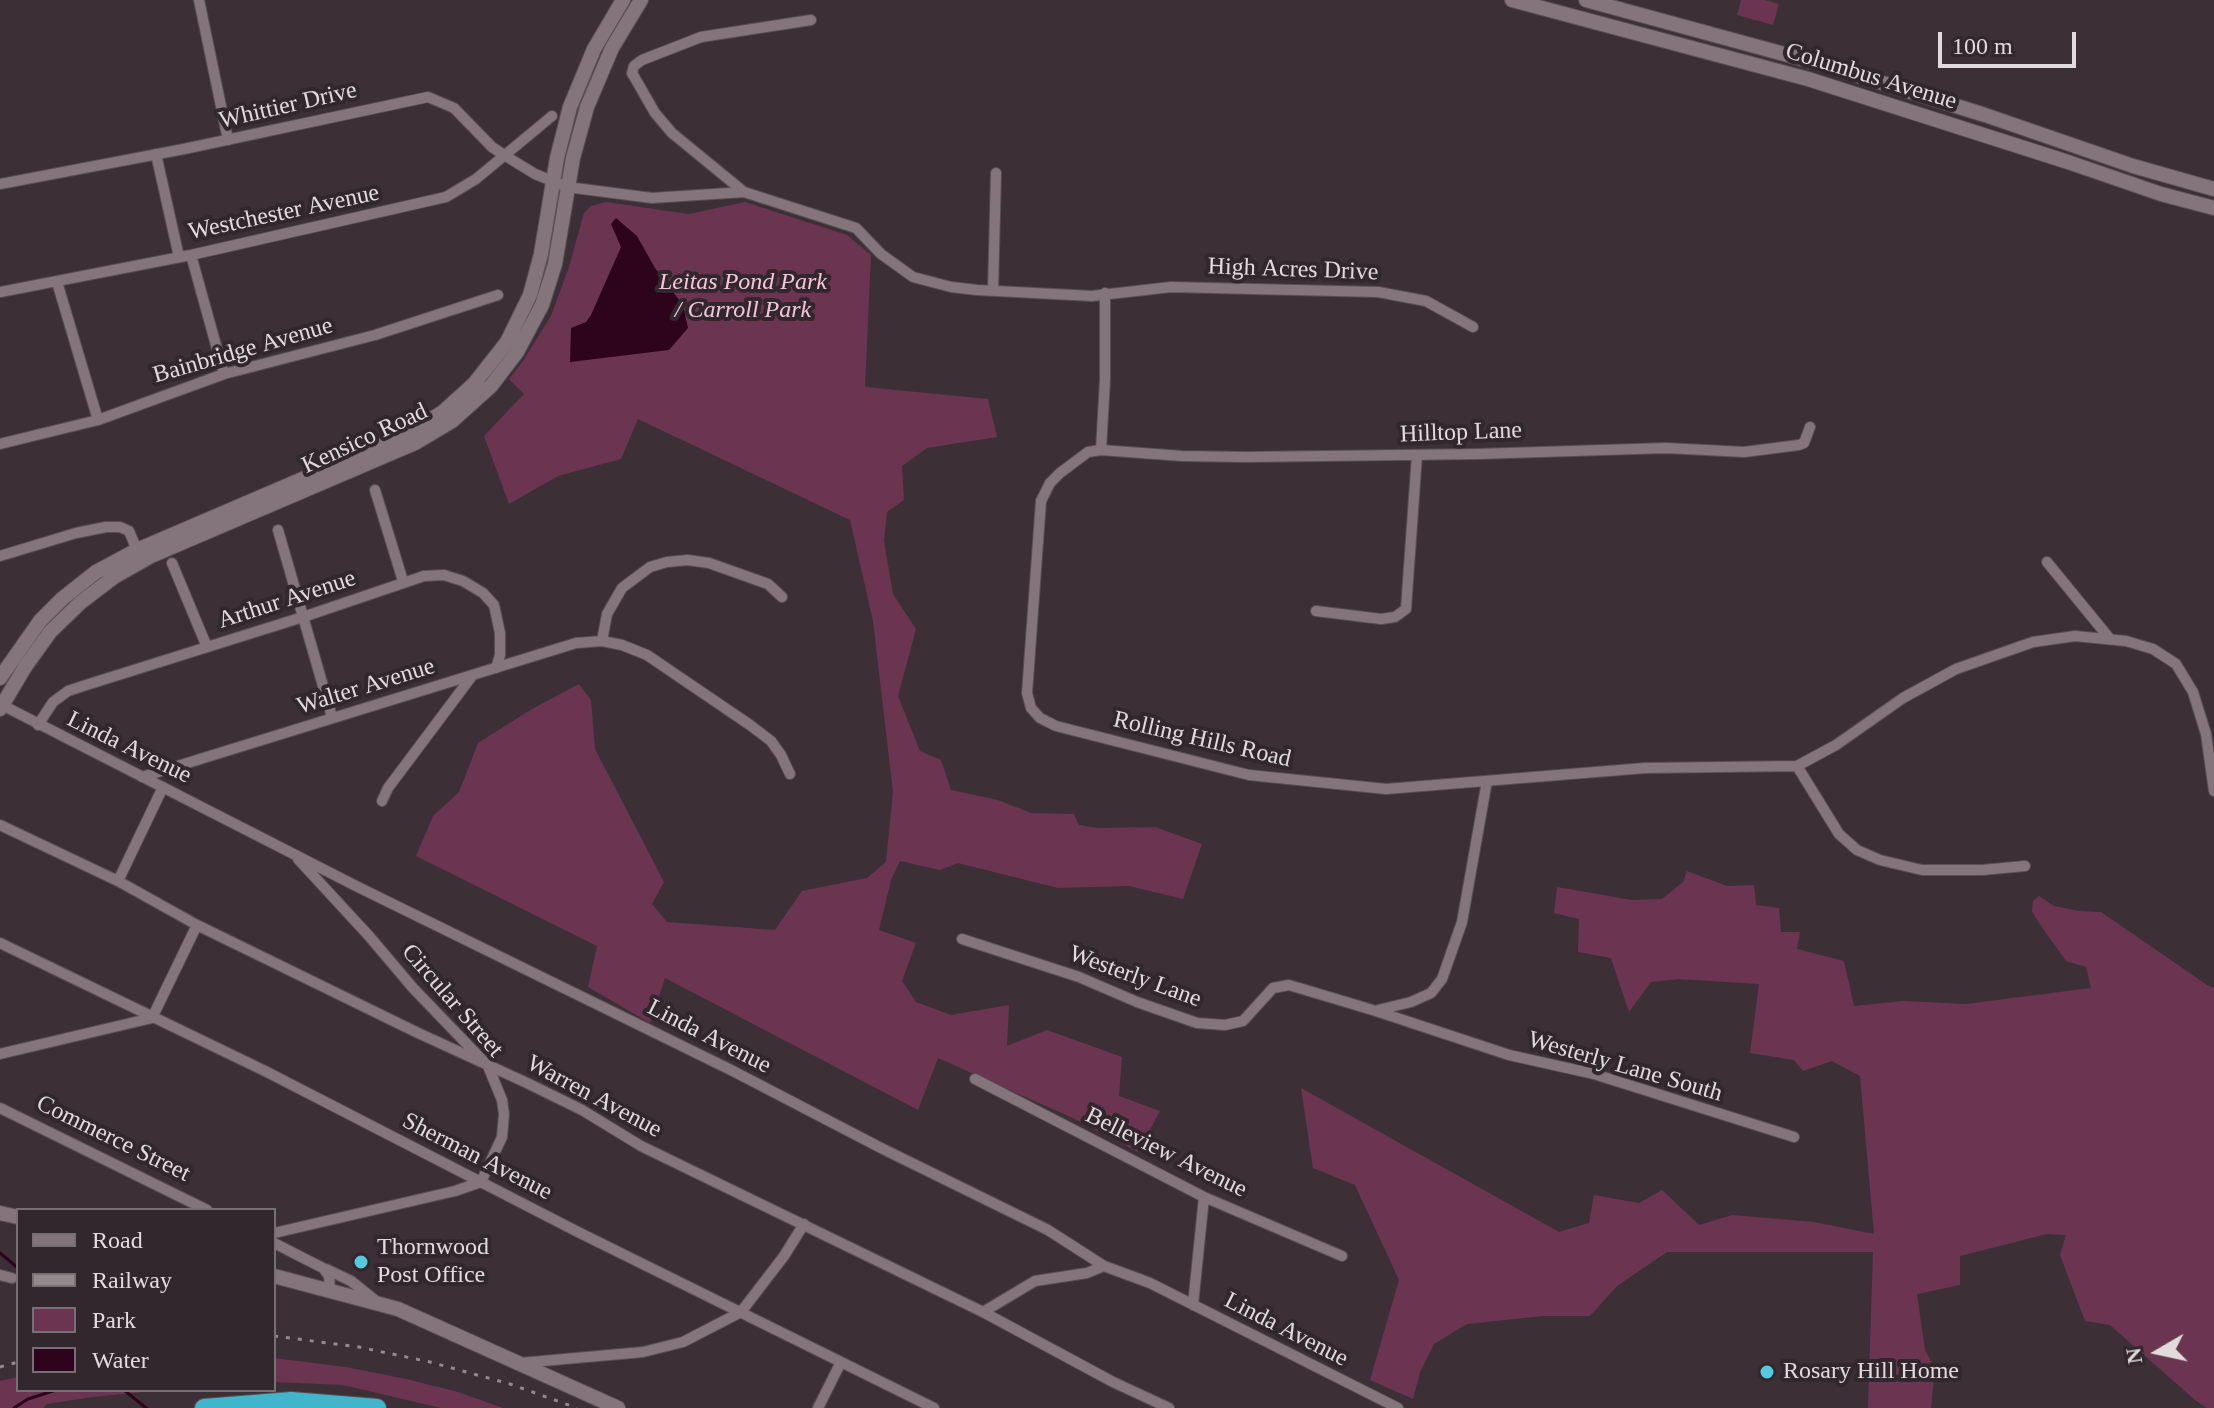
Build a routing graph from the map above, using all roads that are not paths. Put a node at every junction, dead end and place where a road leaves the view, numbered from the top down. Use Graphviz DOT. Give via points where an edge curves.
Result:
graph roads {
  1 [pos="199,0"];
  2 [pos="623,0"];
  3 [pos="641,0"];
  4 [pos="1512,0"];
  5 [pos="1586,0"];
  6 [pos="811,20"];
  7 [pos="1911,92"];
  8 [pos="1905,109"];
  9 [pos="552,116"];
  10 [pos="228,140"];
  11 [pos="156,154"];
  12 [pos="504,155"];
  13 [pos="996,173"];
  14 [pos="2165,176"];
  15 [pos="0,184"];
  16 [pos="560,185"];
  17 [pos="2214,189"];
  18 [pos="744,192"];
  19 [pos="2158,193"];
  20 [pos="2214,208"];
  21 [pos="191,255"];
  22 [pos="179,257"];
  23 [pos="57,282"];
  24 [pos="993,290"];
  25 [pos="0,292"];
  26 [pos="1105,293"];
  27 [pos="498,295"];
  28 [pos="1473,327"];
  29 [pos="224,374"];
  30 [pos="98,420"];
  31 [pos="1810,427"];
  32 [pos="0,444"];
  33 [pos="1101,450"];
  34 [pos="1417,455"];
  35 [pos="375,490"];
  36 [pos="278,530"];
  37 [pos="137,550"];
  38 [pos="0,556"];
  39 [pos="2047,562"];
  40 [pos="172,563"];
  41 [pos="403,581"];
  42 [pos="782,597"];
  43 [pos="1316,611"];
  44 [pos="303,617"];
  45 [pos="2110,639"];
  46 [pos="602,641"];
  47 [pos="207,647"];
  48 [pos="496,668"];
  49 [pos="472,676"];
  50 [pos="0,678"];
  51 [pos="1,706"];
  52 [pos="332,717"];
  53 [pos="38,725"];
  54 [pos="2210,733"];
  55 [pos="1797,766"];
  56 [pos="790,774"];
  57 [pos="142,777"];
  58 [pos="1487,781"];
  59 [pos="163,787"];
  60 [pos="2214,791"];
  61 [pos="382,801"];
  62 [pos="0,825"];
  63 [pos="293,853"];
  64 [pos="2025,866"];
  65 [pos="118,881"];
  66 [pos="197,925"];
  67 [pos="962,939"];
  68 [pos="0,943"];
  69 [pos="1376,1011"];
  70 [pos="152,1018"];
  71 [pos="1447,1034"];
  72 [pos="0,1054"];
  73 [pos="488,1066"];
  74 [pos="975,1079"];
  75 [pos="0,1108"];
  76 [pos="1794,1137"];
  77 [pos="481,1182"];
  78 [pos="1204,1197"];
  79 [pos="203,1208"];
  80 [pos="804,1224"];
  81 [pos="276,1233"];
  82 [pos="276,1244"];
  83 [pos="1342,1256"];
  84 [pos="320,1266"];
  85 [pos="1104,1266"];
  86 [pos="276,1276"];
  87 [pos="330,1289"];
  88 [pos="377,1302"];
  89 [pos="1193,1305"];
  90 [pos="741,1312"];
  91 [pos="983,1312"];
  92 [pos="841,1362"];
  93 [pos="518,1363"];
  94 [pos="204,1408"];
  95 [pos="377,1408"];
  96 [pos="618,1408"];
  97 [pos="818,1408"];
  98 [pos="934,1408"];
  99 [pos="1169,1408"];
  100 [pos="1398,1408"];
  1 -- 10 [label="street"];
  2 -- 16 [label="street, Kensico Road" via="581,78 565,126"];
  3 -- 16 [label="street, Kensico Road" via="590,97"];
  4 -- 8 [label="street, Columbus Avenue"];
  5 -- 7 [label="street, Columbus Avenue"];
  6 -- 18 [label="street" via="701,37 634,66 632,73 672,133"];
  7 -- 8 [label="street"];
  7 -- 14 [label="street, Columbus Avenue"];
  8 -- 19 [label="street, Columbus Avenue"];
  9 -- 12 [label="street, Westchester Avenue"];
  10 -- 11 [label="street, Whittier Drive"];
  10 -- 12 [label="street, Whittier Drive" via="428,97 454,108"];
  11 -- 15 [label="street, Whittier Drive"];
  11 -- 22 [label="street"];
  12 -- 16 [label="street, Whittier Drive"];
  12 -- 21 [label="street, Westchester Avenue" via="446,197"];
  13 -- 24 [label="street"];
  14 -- 17 [label="street, Columbus Avenue"];
  14 -- 19 [label="street"];
  16 -- 18 [label="street" via="652,198"];
  16 -- 37 [label="street, Kensico Road" via="526,304 495,359 458,399 387,444"];
  16 -- 51 [label="street, Kensico Road" via="557,254 542,305 517,352 476,401 406,448 114,577 50,632"];
  18 -- 24 [label="street" via="856,228 913,277"];
  19 -- 20 [label="street, Columbus Avenue"];
  21 -- 22 [label="street, Westchester Avenue"];
  21 -- 29 [label="street"];
  22 -- 23 [label="street, Westchester Avenue"];
  23 -- 25 [label="street, Westchester Avenue"];
  23 -- 30 [label="street"];
  24 -- 26 [label="street"];
  26 -- 28 [label="street, High Acres Drive" via="1171,287 1378,292 1426,301"];
  26 -- 33 [label="street"];
  27 -- 29 [label="street, Bainbridge Avenue" via="375,335"];
  29 -- 30 [label="street, Bainbridge Avenue"];
  30 -- 32 [label="street, Bainbridge Avenue"];
  31 -- 34 [label="street, Hilltop Lane" via="1799,445 1744,452 1666,448"];
  33 -- 34 [label="street, Hilltop Lane" via="1182,456"];
  33 -- 58 [label="street, Rolling Hills Road" via="1088,452 1060,473 1041,501 1027,693 1040,718 1150,751 1287,781 1386,789"];
  34 -- 43 [label="street" via="1406,609 1381,619"];
  35 -- 41 [label="street"];
  36 -- 44 [label="street"];
  37 -- 38 [label="street" via="129,531 106,527"];
  37 -- 50 [label="street, Kensico Road" via="63,598 27,637"];
  39 -- 45 [label="street"];
  40 -- 47 [label="street"];
  41 -- 44 [label="street, Arthur Avenue"];
  41 -- 48 [label="street, Arthur Avenue" via="444,575 483,593 499,619"];
  42 -- 46 [label="street" via="768,584 709,563 667,562 650,567 622,588 607,614"];
  44 -- 47 [label="street, Arthur Avenue"];
  44 -- 52 [label="street"];
  45 -- 54 [label="street, Rolling Hills Road" via="2153,649 2176,664"];
  45 -- 55 [label="street, Rolling Hills Road" via="2049,638 1956,669"];
  46 -- 48 [label="street, Walter Avenue" via="576,643"];
  46 -- 56 [label="street" via="647,655 750,725 771,741"];
  47 -- 53 [label="street, Arthur Avenue" via="68,691"];
  48 -- 49 [label="street, Walter Avenue"];
  49 -- 52 [label="street, Walter Avenue"];
  49 -- 61 [label="street"];
  51 -- 53 [label="street, Linda Avenue"];
  52 -- 57 [label="street, Walter Avenue"];
  53 -- 57 [label="street, Linda Avenue"];
  54 -- 60 [label="street, Rolling Hills Road"];
  55 -- 58 [label="street, Rolling Hills Road" via="1645,768"];
  55 -- 64 [label="street" via="1839,834 1857,850 1922,870"];
  57 -- 59 [label="street, Linda Avenue"];
  58 -- 69 [label="street" via="1462,922 1442,979 1431,993"];
  59 -- 63 [label="street, Linda Avenue"];
  59 -- 65 [label="street"];
  62 -- 65 [label="street, Warren Avenue"];
  63 -- 73 [label="street, Circular Street"];
  63 -- 85 [label="street, Linda Avenue" via="1048,1230"];
  65 -- 66 [label="street, Warren Avenue"];
  66 -- 70 [label="street"];
  66 -- 73 [label="street, Warren Avenue"];
  67 -- 69 [label="street, Westerly Lane" via="1197,1023 1243,1021 1273,988 1283,985"];
  68 -- 70 [label="street, Sherman Avenue"];
  69 -- 71 [label="street, Westerly Lane"];
  70 -- 72 [label="street"];
  70 -- 77 [label="street, Sherman Avenue"];
  71 -- 76 [label="street, Westerly Lane South"];
  73 -- 77 [label="street, Circular Street" via="504,1114 502,1137"];
  73 -- 80 [label="street, Warren Avenue"];
  74 -- 78 [label="street, Belleview Avenue"];
  75 -- 79 [label="street, Commerce Street"];
  77 -- 81 [label="street"];
  77 -- 90 [label="street, Sherman Avenue"];
  78 -- 83 [label="street, Belleview Avenue"];
  78 -- 89 [label="street"];
  80 -- 90 [label="street"];
  80 -- 91 [label="street, Warren Avenue"];
  82 -- 84 [label="street"];
  84 -- 87 [label="street" via="329,1276"];
  84 -- 88 [label="street"];
  85 -- 89 [label="street, Linda Avenue"];
  85 -- 91 [label="street" via="1035,1281"];
  86 -- 87 [label="street"];
  87 -- 88 [label="street"];
  88 -- 93 [label="street"];
  89 -- 100 [label="street, Linda Avenue"];
  90 -- 92 [label="street, Sherman Avenue"];
  90 -- 93 [label="street" via="683,1342 643,1352"];
  91 -- 99 [label="street, Warren Avenue"];
  92 -- 97 [label="street"];
  92 -- 98 [label="street, Sherman Avenue"];
  93 -- 96 [label="street"];
  94 -- 95 [label="highway" via="291,1401"];
}
